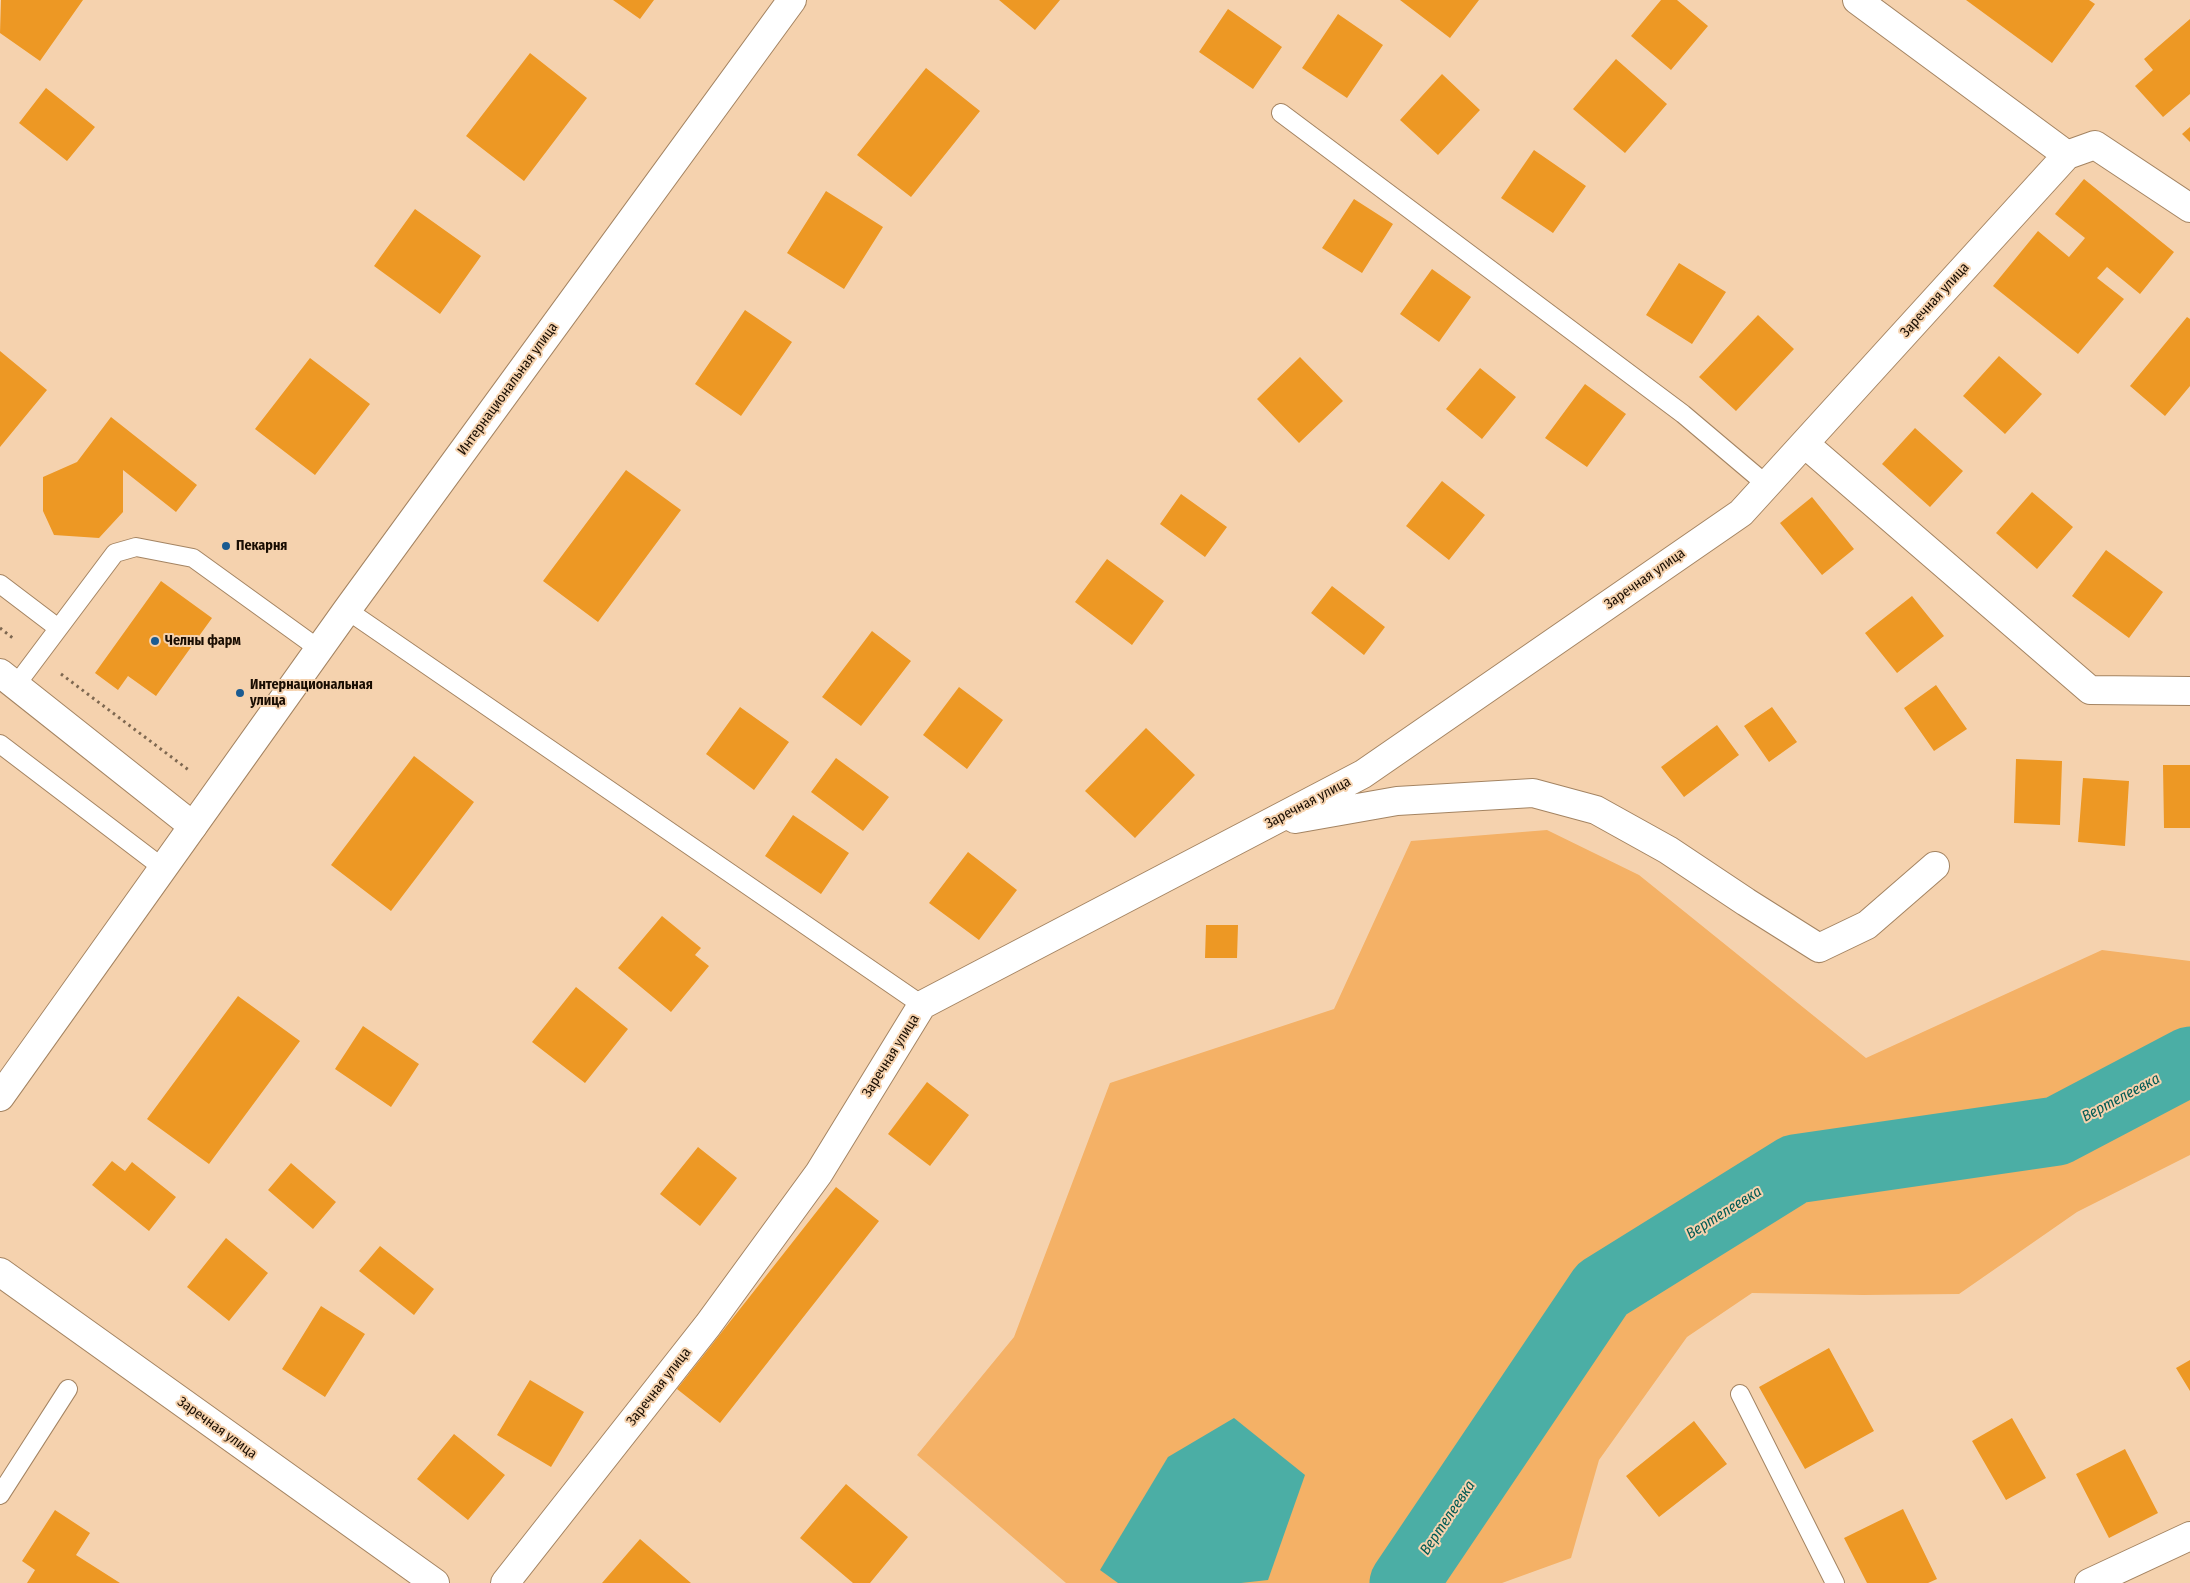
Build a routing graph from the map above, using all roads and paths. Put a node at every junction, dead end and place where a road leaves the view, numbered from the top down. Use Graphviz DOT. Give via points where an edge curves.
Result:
graph roads {
  1 [pos="792,0"];
  2 [pos="1857,0"];
  3 [pos="1281,112"];
  4 [pos="2067,155"];
  5 [pos="2190,208"];
  6 [pos="1805,444"];
  7 [pos="1767,485"];
  8 [pos="0,584"];
  9 [pos="347,610"];
  10 [pos="0,628"];
  11 [pos="58,628"];
  12 [pos="319,649"];
  13 [pos="38,656"];
  14 [pos="8,679"];
  15 [pos="2190,691"];
  16 [pos="0,744"];
  17 [pos="194,775"];
  18 [pos="1269,824"];
  19 [pos="193,826"];
  20 [pos="1935,866"];
  21 [pos="163,868"];
  22 [pos="922,1005"];
  23 [pos="0,1097"];
  24 [pos="0,1272"];
  25 [pos="68,1389"];
  26 [pos="1740,1394"];
  27 [pos="0,1495"];
  28 [pos="2190,1536"];
  29 [pos="2126,1575"];
  30 [pos="435,1583"];
  31 [pos="504,1583"];
  32 [pos="1835,1583"];
  33 [pos="2089,1583"];
  1 -- 9 [label="street, Интернациональная улица"];
  2 -- 4 [label="street"];
  3 -- 7 [label="lane" via="1682,414"];
  4 -- 5 [label="street, Заречная улица" via="2095,145"];
  4 -- 6 [label="street, Заречная улица"];
  6 -- 7 [label="street, Заречная улица"];
  6 -- 15 [label="street" via="2090,690"];
  7 -- 18 [label="street, Заречная улица" via="1741,513 1362,774"];
  8 -- 11 [label="lane"];
  9 -- 12 [label="street, Интернациональная улица"];
  9 -- 22 [label="lane"];
  10 -- 13 [label="path"];
  11 -- 12 [label="lane" via="115,553 136,547 192,558"];
  11 -- 13 [label="lane"];
  12 -- 19 [label="street, Интернациональная улица"];
  13 -- 14 [label="lane"];
  13 -- 17 [label="path"];
  14 -- 19 [label="street"];
  16 -- 21 [label="lane"];
  18 -- 20 [label="street" via="1396,801 1533,793 1596,810 1668,850 1819,948 1867,925"];
  18 -- 22 [label="street, Заречная улица"];
  19 -- 21 [label="street, Интернациональная улица"];
  21 -- 23 [label="street, Интернациональная улица"];
  22 -- 31 [label="street, Заречная улица" via="819,1174 708,1325"];
  24 -- 30 [label="street, Заречная улица"];
  25 -- 27 [label="lane"];
  26 -- 32 [label="lane"];
  28 -- 29 [label="street"];
  29 -- 33 [label="street"];
}
